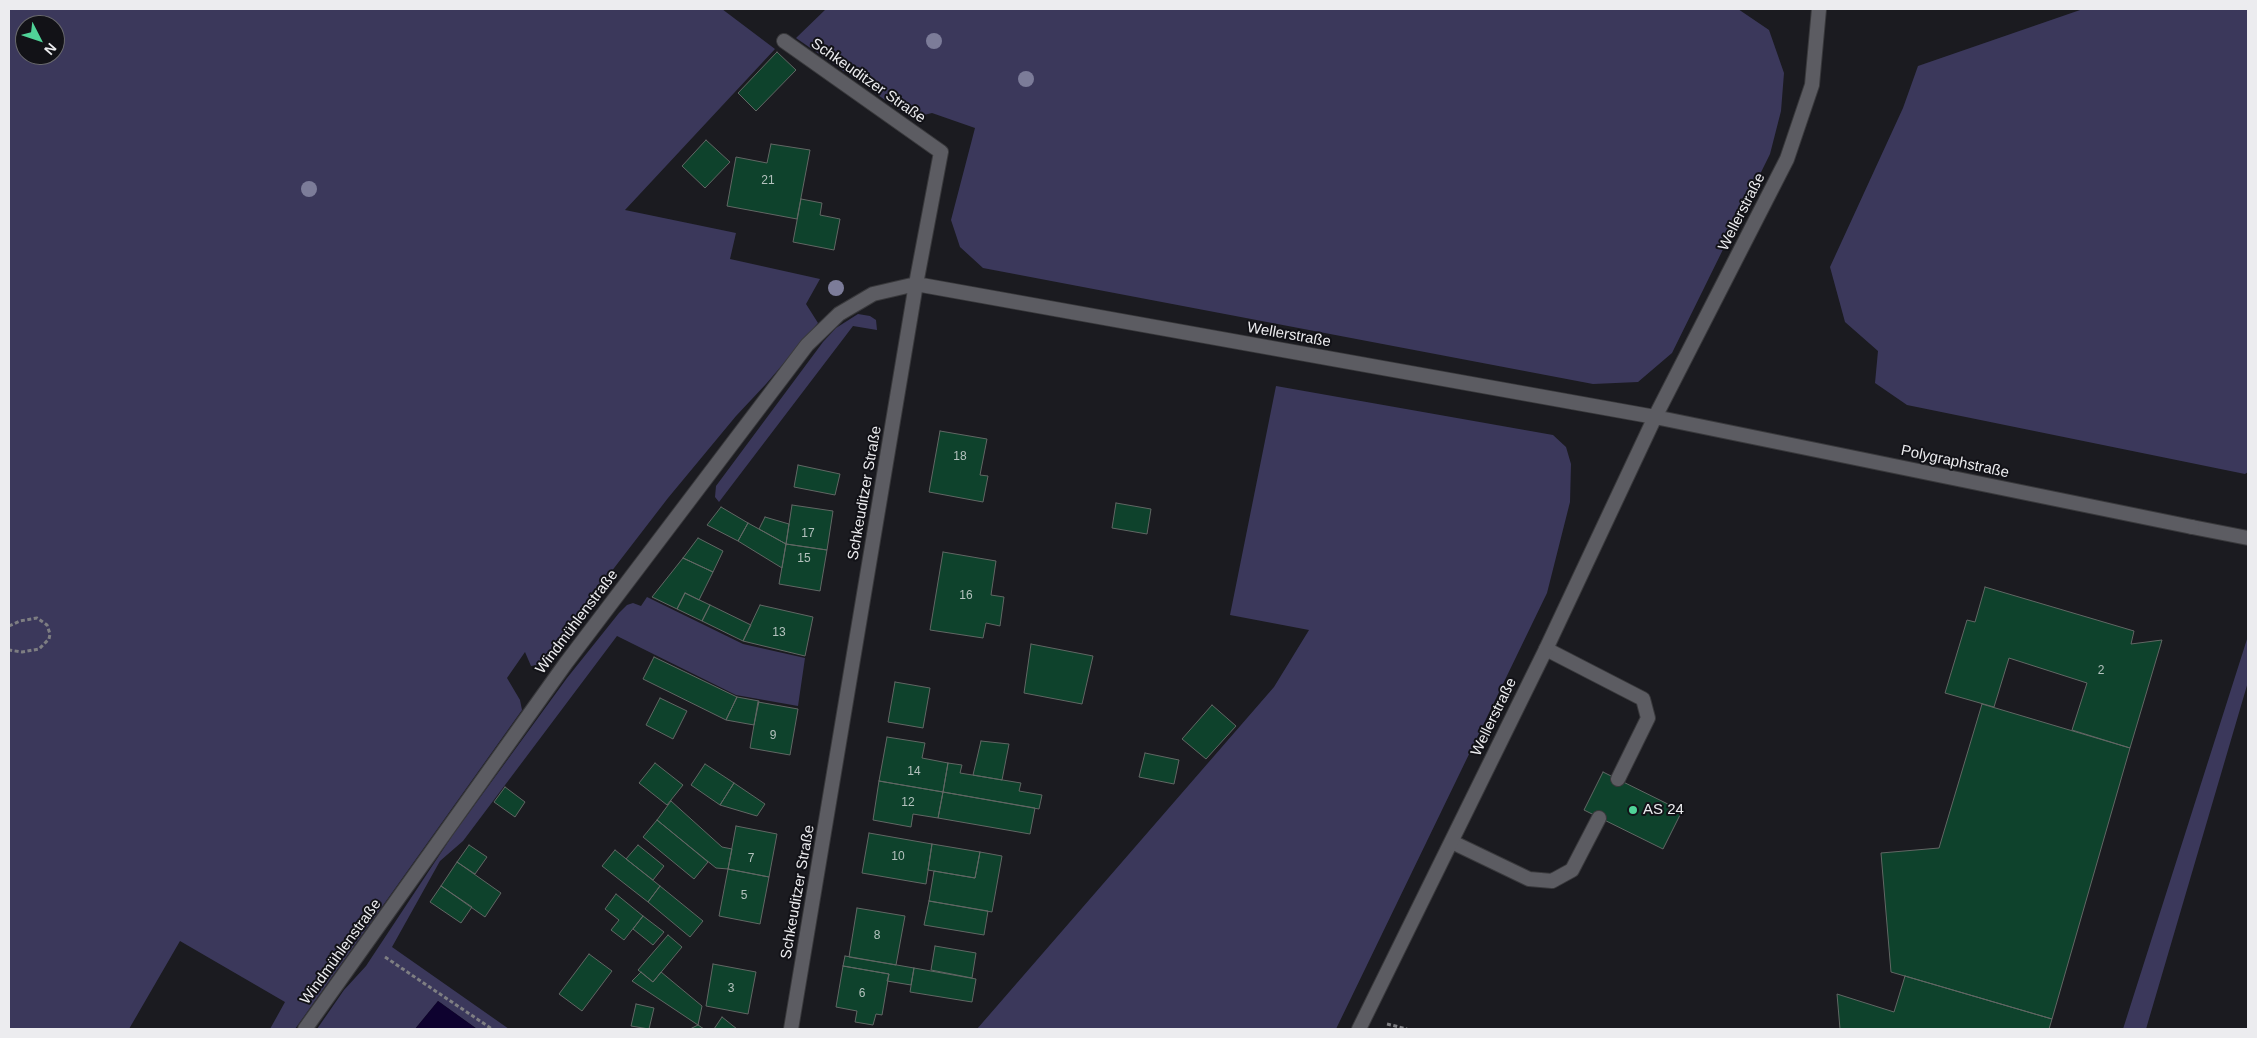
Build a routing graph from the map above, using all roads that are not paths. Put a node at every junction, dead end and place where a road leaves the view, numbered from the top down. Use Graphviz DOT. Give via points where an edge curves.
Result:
graph roads {
  1 [pos="1818,9"];
  2 [pos="784,41"];
  3 [pos="916,284"];
  4 [pos="1655,418"];
  5 [pos="2248,538"];
  6 [pos="1546,649"];
  7 [pos="1618,779"];
  8 [pos="1599,818"];
  9 [pos="1452,842"];
  10 [pos="305,1029"];
  11 [pos="791,1029"];
  12 [pos="1359,1029"];
  1 -- 4 [label="street, Wellerstraße" via="1812,85 1787,160"];
  2 -- 3 [label="street, Schkeuditzer Straße" via="941,152"];
  3 -- 4 [label="street, Wellerstraße"];
  3 -- 10 [label="street, Windmühlenstraße" via="873,294 839,314 807,345 566,663"];
  3 -- 11 [label="street, Schkeuditzer Straße"];
  4 -- 5 [label="street, Polygraphstraße"];
  4 -- 6 [label="street, Wellerstraße"];
  6 -- 7 [label="street" via="1643,699 1648,718"];
  6 -- 9 [label="street, Wellerstraße"];
  8 -- 9 [label="street" via="1572,870 1552,881 1529,879"];
  9 -- 12 [label="street, Wellerstraße"];
}
